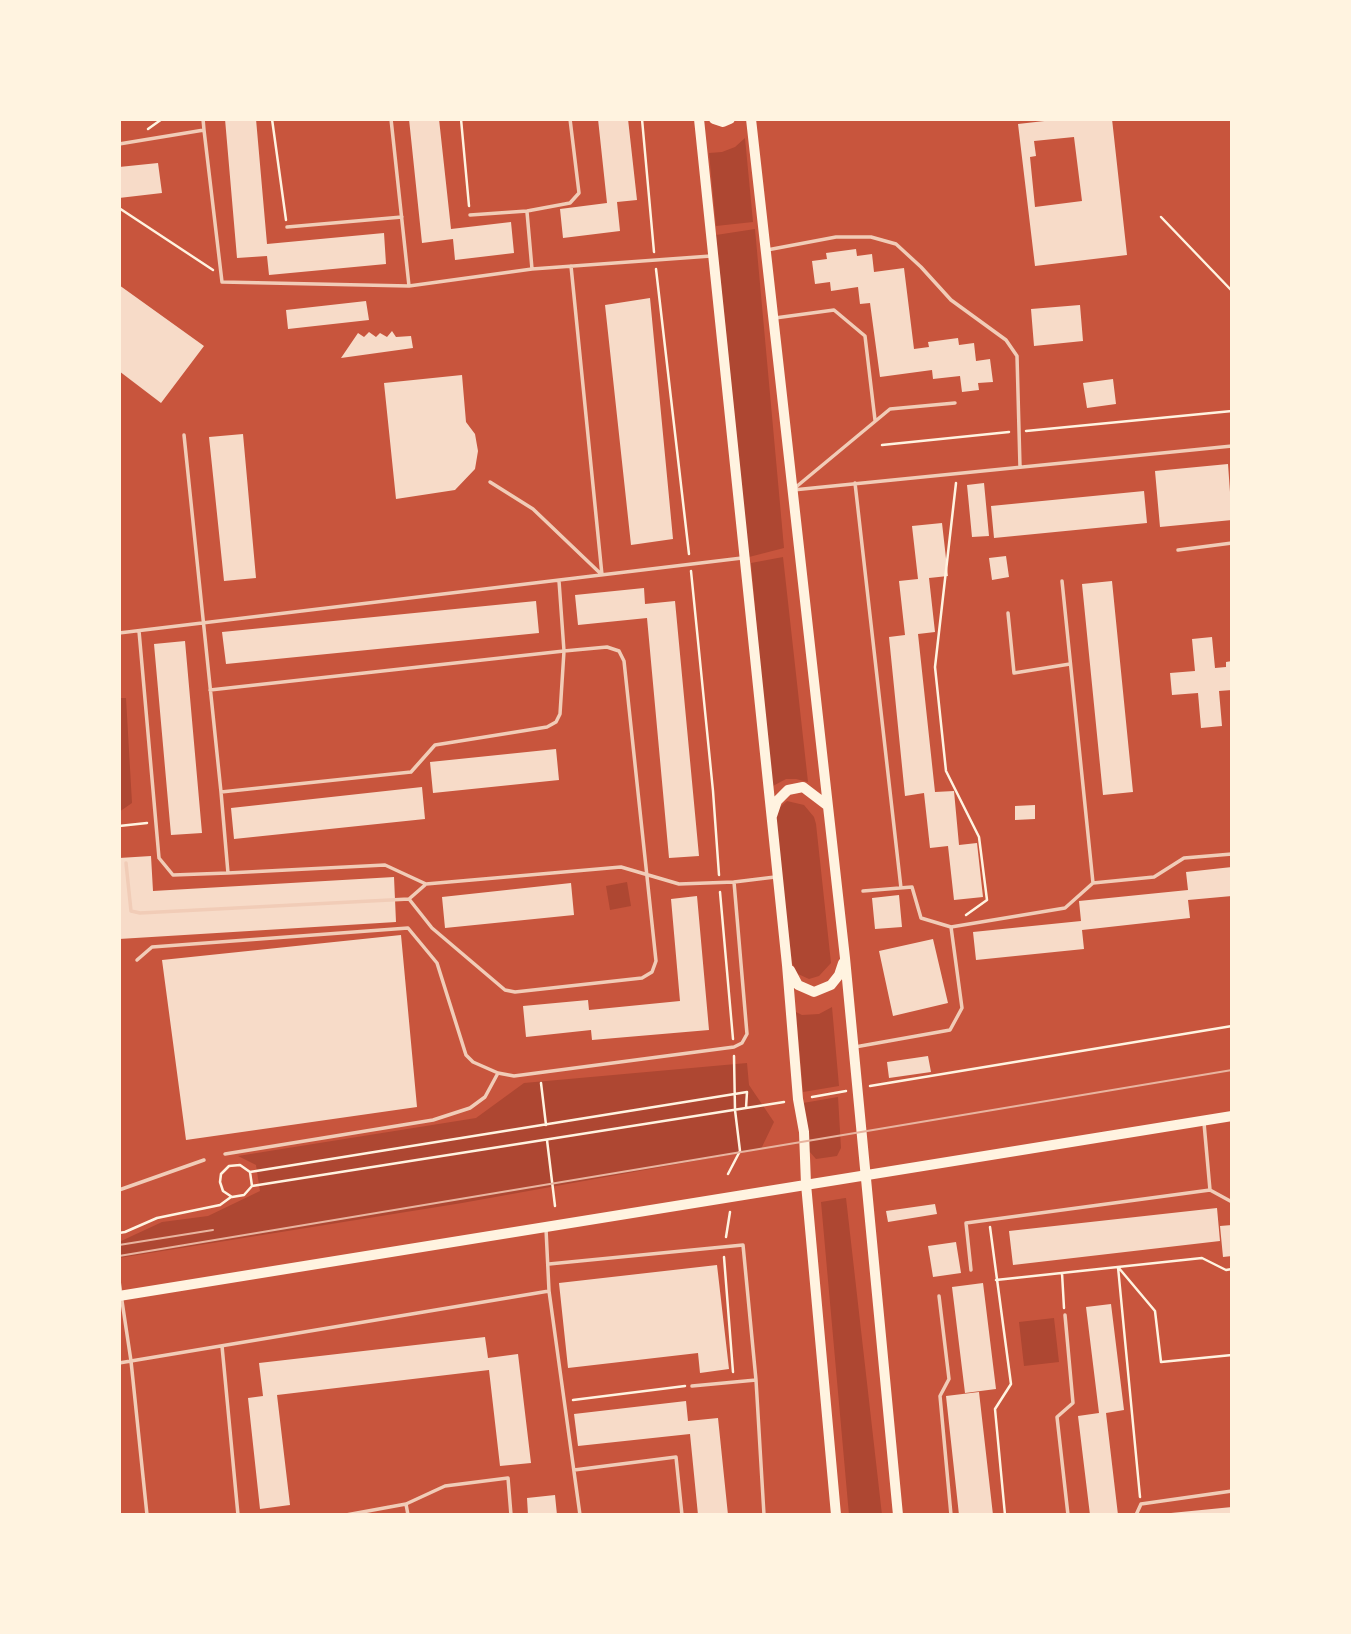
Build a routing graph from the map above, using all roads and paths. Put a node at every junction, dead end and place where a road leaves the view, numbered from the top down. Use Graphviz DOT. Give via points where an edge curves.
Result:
graph roads {
  1 [pos="202,119"];
  2 [pos="272,119"];
  3 [pos="391,119"];
  4 [pos="461,119"];
  5 [pos="570,119"];
  6 [pos="642,119"];
  7 [pos="699,119"];
  8 [pos="714,119"];
  9 [pos="730,119"];
  10 [pos="751,119"];
  11 [pos="204,130"];
  12 [pos="119,144"];
  13 [pos="119,208"];
  14 [pos="527,211"];
  15 [pos="470,215"];
  16 [pos="401,216"];
  17 [pos="1161,217"];
  18 [pos="287,227"];
  19 [pos="765,250"];
  20 [pos="713,256"];
  21 [pos="655,260"];
  22 [pos="572,266"];
  23 [pos="532,269"];
  24 [pos="231,282"];
  25 [pos="409,286"];
  26 [pos="1232,291"];
  27 [pos="773,318"];
  28 [pos="955,403"];
  29 [pos="1232,411"];
  30 [pos="876,421"];
  31 [pos="1019,431"];
  32 [pos="184,435"];
  33 [pos="882,445"];
  34 [pos="1232,446"];
  35 [pos="1020,467"];
  36 [pos="957,473"];
  37 [pos="490,482"];
  38 [pos="855,483"];
  39 [pos="791,490"];
  40 [pos="1232,543"];
  41 [pos="1178,550"];
  42 [pos="744,558"];
  43 [pos="690,565"];
  44 [pos="602,575"];
  45 [pos="559,581"];
  46 [pos="1062,581"];
  47 [pos="1008,613"];
  48 [pos="203,624"];
  49 [pos="139,631"];
  50 [pos="119,633"];
  51 [pos="564,651"];
  52 [pos="1071,664"];
  53 [pos="210,690"];
  54 [pos="221,792"];
  55 [pos="828,806"];
  56 [pos="771,820"];
  57 [pos="156,822"];
  58 [pos="119,827"];
  59 [pos="1232,854"];
  60 [pos="126,863"];
  61 [pos="228,873"];
  62 [pos="646,874"];
  63 [pos="777,877"];
  64 [pos="720,882"];
  65 [pos="734,882"];
  66 [pos="1093,883"];
  67 [pos="426,884"];
  68 [pos="901,888"];
  69 [pos="863,891"];
  70 [pos="409,899"];
  71 [pos="951,926"];
  72 [pos="845,958"];
  73 [pos="137,960"];
  74 [pos="787,965"];
  75 [pos="1232,1026"];
  76 [pos="734,1047"];
  77 [pos="853,1047"];
  78 [pos="498,1073"];
  79 [pos="540,1075"];
  80 [pos="857,1089"];
  81 [pos="735,1094"];
  82 [pos="798,1099"];
  83 [pos="746,1108"];
  84 [pos="735,1110"];
  85 [pos="1232,1116"];
  86 [pos="1204,1121"];
  87 [pos="546,1125"];
  88 [pos="547,1140"];
  89 [pos="225,1154"];
  90 [pos="204,1160"];
  91 [pos="250,1172"];
  92 [pos="728,1174"];
  93 [pos="866,1174"];
  94 [pos="806,1184"];
  95 [pos="252,1186"];
  96 [pos="119,1190"];
  97 [pos="1210,1190"];
  98 [pos="232,1197"];
  99 [pos="1232,1202"];
  100 [pos="555,1206"];
  101 [pos="730,1212"];
  102 [pos="989,1220"];
  103 [pos="545,1226"];
  104 [pos="119,1233"];
  105 [pos="725,1239"];
  106 [pos="723,1252"];
  107 [pos="549,1264"];
  108 [pos="1118,1267"];
  109 [pos="1232,1269"];
  110 [pos="971,1270"];
  111 [pos="1062,1273"];
  112 [pos="996,1280"];
  113 [pos="119,1281"];
  114 [pos="550,1291"];
  115 [pos="121,1296"];
  116 [pos="939,1296"];
  117 [pos="1065,1315"];
  118 [pos="222,1345"];
  119 [pos="1232,1355"];
  120 [pos="131,1361"];
  121 [pos="119,1363"];
  122 [pos="756,1380"];
  123 [pos="733,1382"];
  124 [pos="692,1386"];
  125 [pos="564,1401"];
  126 [pos="574,1470"];
  127 [pos="1232,1492"];
  128 [pos="406,1504"];
  129 [pos="1141,1504"];
  130 [pos="146,1515"];
  131 [pos="237,1515"];
  132 [pos="346,1515"];
  133 [pos="408,1515"];
  134 [pos="511,1515"];
  135 [pos="580,1515"];
  136 [pos="682,1515"];
  137 [pos="764,1515"];
  138 [pos="836,1515"];
  139 [pos="898,1515"];
  140 [pos="951,1515"];
  141 [pos="1005,1515"];
  142 [pos="1068,1515"];
  143 [pos="1136,1515"];
  1 -- 11 [label="lane"];
  2 -- 18 [label="path"];
  3 -- 16 [label="lane"];
  4 -- 15 [label="path"];
  5 -- 14 [label="lane" via="579,193 569,203"];
  6 -- 21 [label="path"];
  7 -- 20 [label="main road"];
  8 -- 9 [label="main road"];
  10 -- 19 [label="main road"];
  11 -- 12 [label="lane"];
  11 -- 24 [label="lane" via="222,282"];
  13 -- 24 [label="path"];
  14 -- 15 [label="lane"];
  14 -- 23 [label="lane"];
  16 -- 18 [label="lane"];
  16 -- 25 [label="lane"];
  17 -- 26 [label="path"];
  19 -- 27 [label="main road"];
  19 -- 31 [label="lane" via="836,237 871,237 896,244 951,300 1006,340 1017,356"];
  20 -- 21 [label="lane"];
  20 -- 42 [label="main road"];
  21 -- 22 [label="lane"];
  21 -- 43 [label="path"];
  22 -- 23 [label="lane"];
  22 -- 44 [label="lane"];
  23 -- 25 [label="lane"];
  24 -- 25 [label="lane"];
  27 -- 30 [label="lane" via="834,310 865,336"];
  27 -- 39 [label="main road"];
  28 -- 30 [label="lane" via="890,409"];
  29 -- 31 [label="path"];
  30 -- 39 [label="lane"];
  31 -- 33 [label="path"];
  31 -- 35 [label="lane"];
  32 -- 48 [label="lane"];
  34 -- 35 [label="lane"];
  35 -- 36 [label="lane"];
  36 -- 38 [label="lane"];
  36 -- 71 [label="path" via="935,667 946,771 979,837 987,901"];
  37 -- 44 [label="lane" via="533,509"];
  38 -- 39 [label="lane"];
  38 -- 68 [label="lane"];
  39 -- 55 [label="main road"];
  40 -- 41 [label="lane"];
  42 -- 43 [label="lane"];
  42 -- 56 [label="main road"];
  43 -- 44 [label="lane"];
  43 -- 64 [label="path"];
  44 -- 45 [label="lane"];
  45 -- 48 [label="lane"];
  45 -- 51 [label="lane"];
  46 -- 52 [label="lane"];
  47 -- 52 [label="lane" via="1014,673"];
  48 -- 49 [label="lane"];
  48 -- 53 [label="lane"];
  49 -- 50 [label="lane"];
  49 -- 57 [label="lane"];
  51 -- 53 [label="lane"];
  51 -- 54 [label="lane" via="560,714 552,725 435,745 411,772"];
  51 -- 62 [label="lane" via="607,647 622,655"];
  52 -- 66 [label="lane"];
  53 -- 54 [label="lane"];
  54 -- 61 [label="lane"];
  55 -- 56 [label="main road" via="803,787 788,790 777,801"];
  55 -- 72 [label="main road"];
  56 -- 63 [label="main road"];
  57 -- 58 [label="path"];
  57 -- 61 [label="lane" via="159,858 173,875"];
  59 -- 66 [label="lane" via="1184,858 1154,877"];
  60 -- 70 [label="lane" via="131,911 140,913"];
  61 -- 67 [label="lane" via="385,865"];
  62 -- 64 [label="lane" via="679,884"];
  62 -- 67 [label="lane" via="610,867"];
  62 -- 70 [label="lane" via="656,961 652,972 642,978 515,992 497,985 432,928"];
  63 -- 65 [label="lane"];
  63 -- 74 [label="main road"];
  64 -- 65 [label="lane"];
  64 -- 76 [label="path"];
  65 -- 76 [label="lane" via="747,1034"];
  66 -- 71 [label="lane" via="1065,908"];
  67 -- 70 [label="lane"];
  68 -- 69 [label="lane"];
  68 -- 71 [label="lane" via="912,887 921,918"];
  71 -- 77 [label="lane" via="962,1008 950,1030"];
  72 -- 74 [label="main road" via="831,985 814,992 798,985"];
  72 -- 77 [label="main road"];
  73 -- 78 [label="lane" via="152,947 408,928 437,963 466,1055"];
  74 -- 82 [label="main road"];
  75 -- 80 [label="path"];
  76 -- 78 [label="lane" via="514,1076"];
  76 -- 81 [label="path"];
  77 -- 80 [label="main road"];
  78 -- 89 [label="lane" via="485,1097 470,1108 433,1121"];
  79 -- 87 [label="path"];
  80 -- 82 [label="path"];
  80 -- 93 [label="main road"];
  81 -- 83 [label="path" via="747,1092"];
  81 -- 84 [label="path"];
  81 -- 87 [label="path"];
  82 -- 83 [label="path"];
  82 -- 94 [label="main road"];
  83 -- 84 [label="path"];
  84 -- 88 [label="path"];
  84 -- 92 [label="path" via="740,1151"];
  85 -- 86 [label="main road"];
  86 -- 93 [label="main road"];
  86 -- 97 [label="lane"];
  87 -- 91 [label="path"];
  88 -- 95 [label="path"];
  88 -- 100 [label="path"];
  90 -- 96 [label="lane"];
  91 -- 95 [label="path"];
  91 -- 98 [label="path" via="240,1165 229,1166 221,1174 223,1191"];
  93 -- 94 [label="main road"];
  93 -- 139 [label="main road"];
  94 -- 103 [label="main road"];
  94 -- 138 [label="main road"];
  95 -- 98 [label="path" via="244,1195"];
  97 -- 99 [label="lane"];
  97 -- 102 [label="lane"];
  98 -- 104 [label="path" via="220,1206 157,1218"];
  101 -- 105 [label="path"];
  102 -- 110 [label="lane" via="966,1223"];
  102 -- 112 [label="path"];
  103 -- 107 [label="lane"];
  103 -- 115 [label="main road"];
  106 -- 123 [label="path"];
  107 -- 114 [label="lane"];
  107 -- 122 [label="lane" via="743,1245"];
  108 -- 109 [label="path" via="1202,1258"];
  108 -- 111 [label="path"];
  108 -- 119 [label="path" via="1155,1311 1161,1362"];
  108 -- 129 [label="path"];
  111 -- 112 [label="path"];
  111 -- 117 [label="path"];
  112 -- 141 [label="path" via="1011,1384 995,1409"];
  113 -- 115 [label="lane"];
  114 -- 118 [label="lane"];
  114 -- 125 [label="lane"];
  115 -- 120 [label="lane"];
  116 -- 140 [label="lane" via="949,1379 940,1396"];
  117 -- 142 [label="lane" via="1073,1403 1057,1417"];
  118 -- 120 [label="lane"];
  118 -- 131 [label="lane"];
  120 -- 121 [label="lane"];
  120 -- 130 [label="lane"];
  122 -- 123 [label="lane"];
  122 -- 137 [label="lane"];
  123 -- 124 [label="lane"];
  124 -- 125 [label="path"];
  125 -- 126 [label="lane"];
  126 -- 135 [label="lane"];
  126 -- 136 [label="lane" via="677,1457"];
  127 -- 129 [label="lane"];
  128 -- 132 [label="lane"];
  128 -- 133 [label="lane"];
  128 -- 134 [label="lane" via="445,1486 508,1478"];
  129 -- 143 [label="lane"];
}
